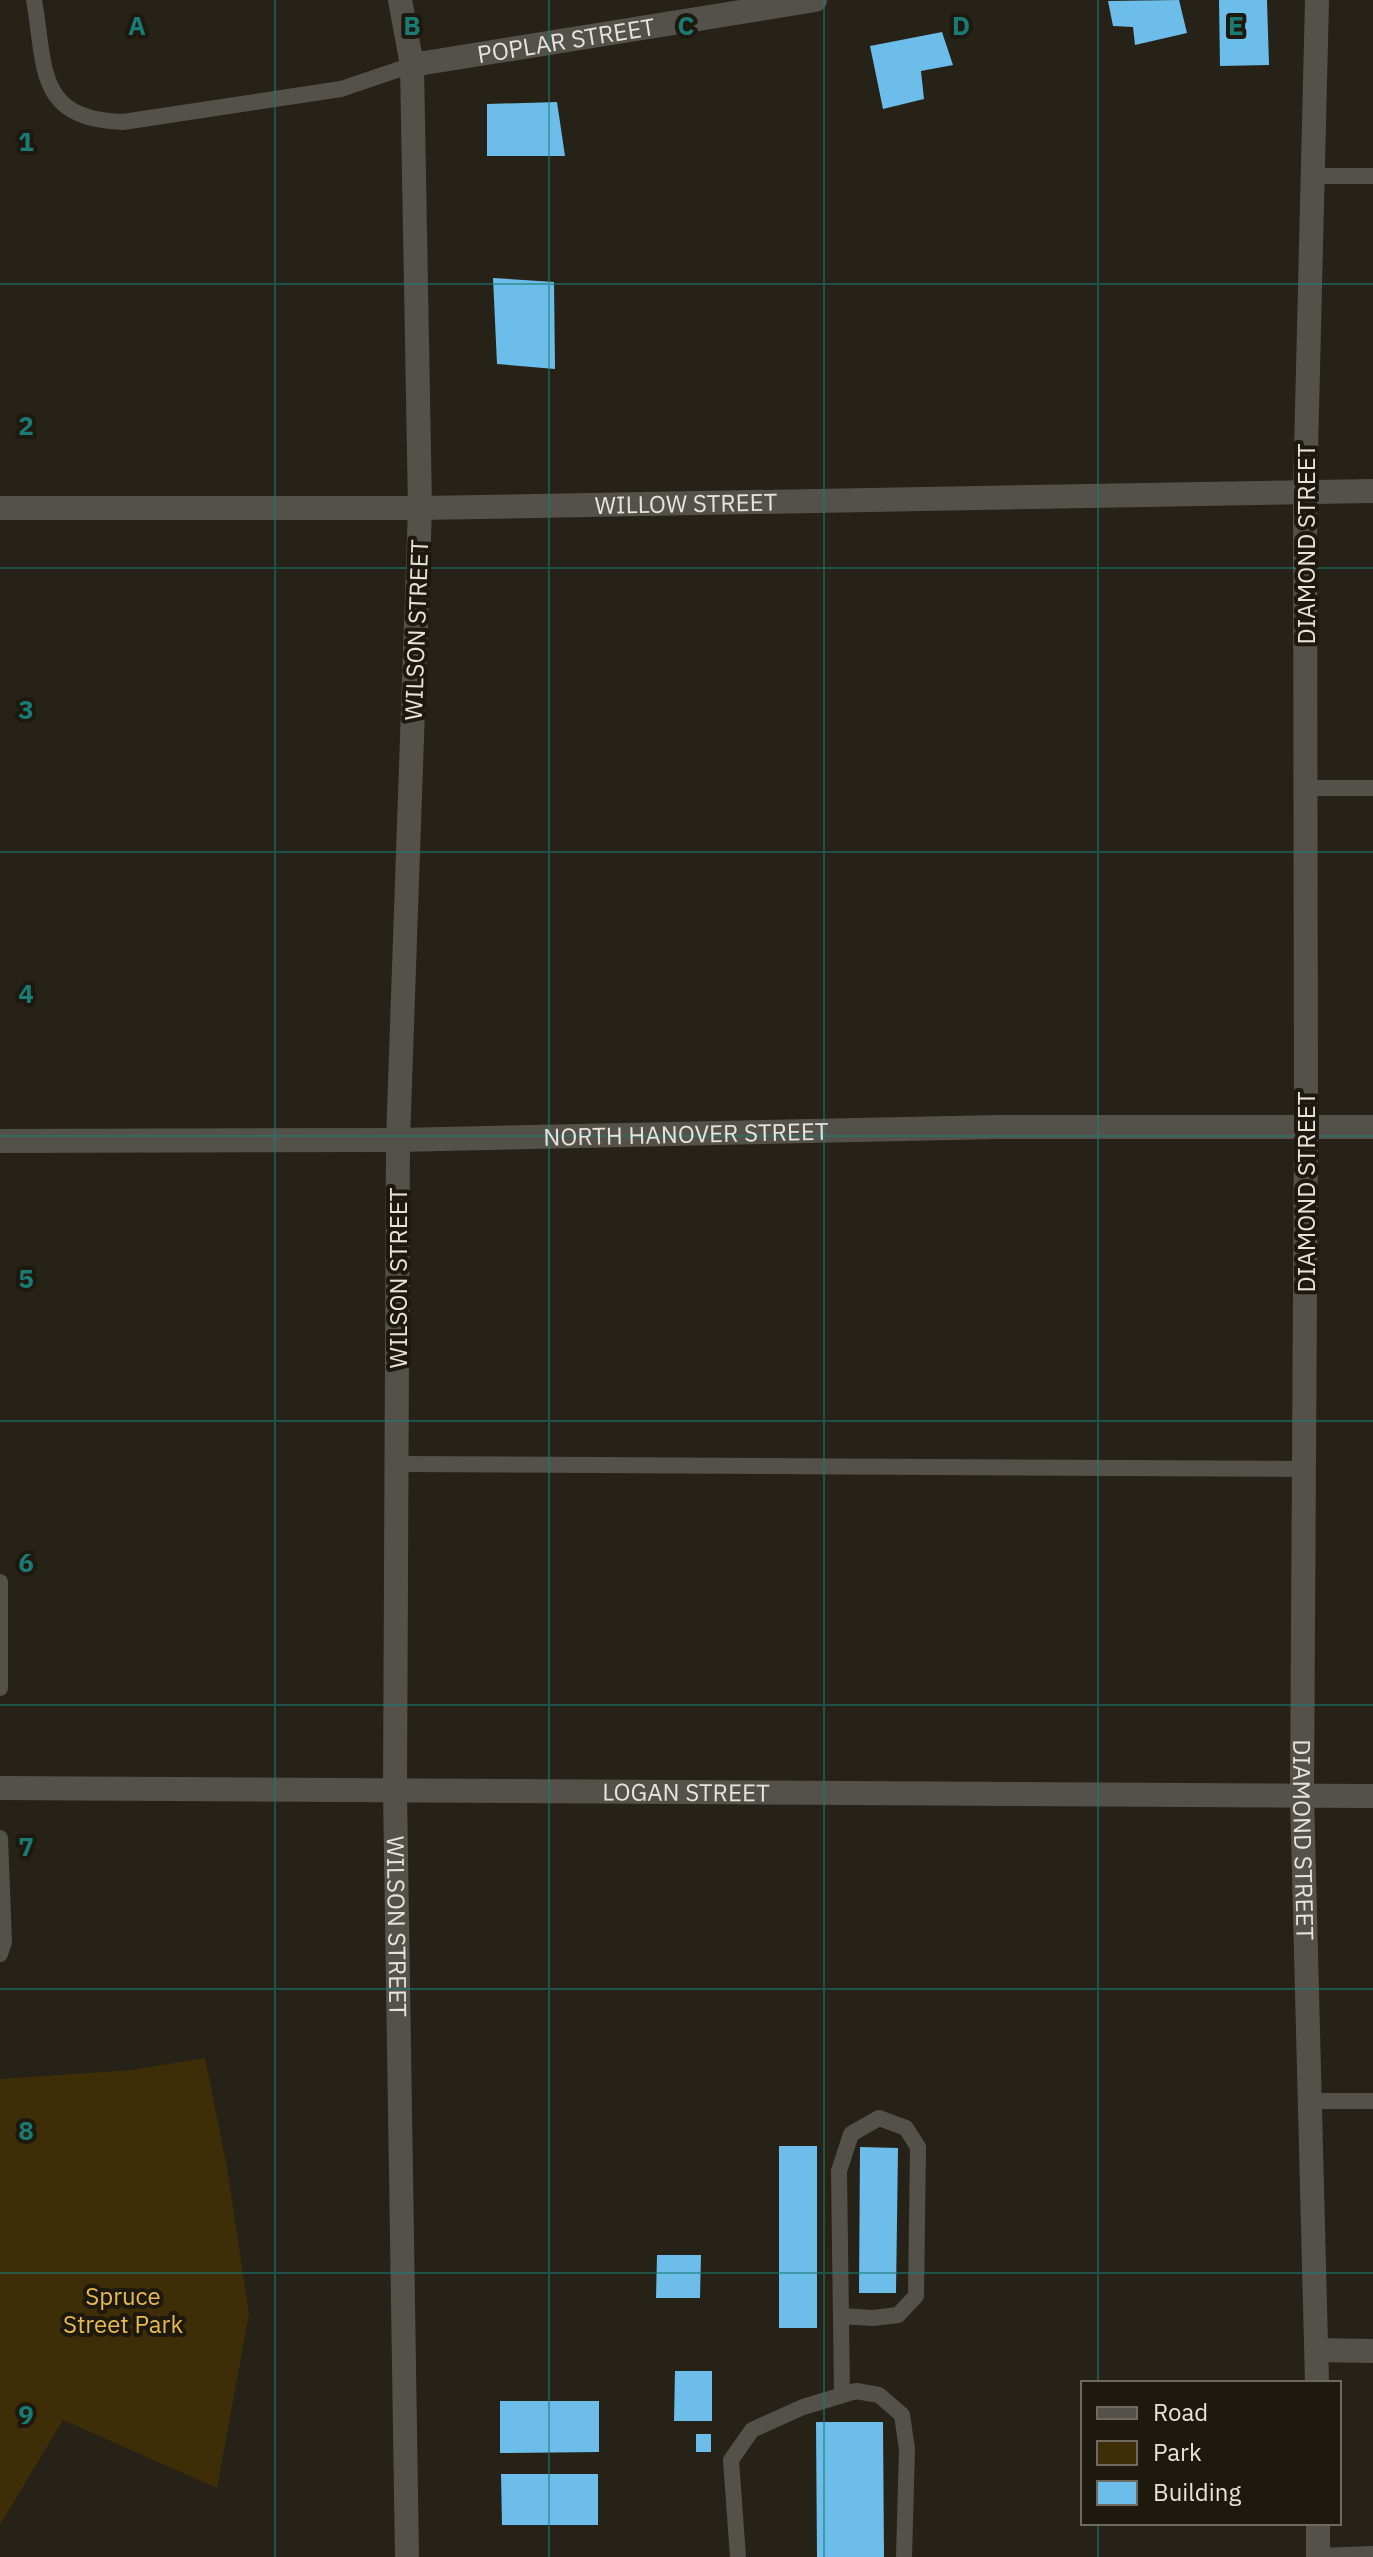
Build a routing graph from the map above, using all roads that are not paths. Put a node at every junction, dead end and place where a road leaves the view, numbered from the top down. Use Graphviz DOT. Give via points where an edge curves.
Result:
graph roads {
  1 [pos="34,0"];
  2 [pos="400,0"];
  3 [pos="815,0"];
  4 [pos="1317,0"];
  5 [pos="412,65"];
  6 [pos="1313,176"];
  7 [pos="1373,176"];
  8 [pos="1373,491"];
  9 [pos="1305,492"];
  10 [pos="0,508"];
  11 [pos="420,508"];
  12 [pos="1305,788"];
  13 [pos="1373,788"];
  14 [pos="1306,1126"];
  15 [pos="1373,1127"];
  16 [pos="398,1140"];
  17 [pos="0,1141"];
  18 [pos="397,1464"];
  19 [pos="1304,1469"];
  20 [pos="0,1582"];
  21 [pos="0,1688"];
  22 [pos="0,1788"];
  23 [pos="395,1792"];
  24 [pos="1302,1796"];
  25 [pos="1373,1796"];
  26 [pos="0,1838"];
  27 [pos="0,1954"];
  28 [pos="1311,2101"];
  29 [pos="1373,2101"];
  30 [pos="841,2316"];
  31 [pos="1317,2350"];
  32 [pos="1373,2351"];
  33 [pos="1317,2381"];
  34 [pos="842,2395"];
  35 [pos="1318,2525"];
  36 [pos="1373,2554"];
  37 [pos="1318,2556"];
  38 [pos="407,2557"];
  39 [pos="738,2557"];
  40 [pos="904,2557"];
  1 -- 5 [label="lane" via="49,88 61,104 99,121 123,122 341,89"];
  2 -- 5 [label="street, WILSON STREET"];
  3 -- 5 [label="street, POPLAR STREET"];
  4 -- 6 [label="street, DIAMOND STREET"];
  5 -- 11 [label="street, WILSON STREET"];
  6 -- 7 [label="lane"];
  6 -- 9 [label="street, DIAMOND STREET"];
  8 -- 9 [label="street, WILLOW STREET"];
  9 -- 11 [label="street, WILLOW STREET"];
  9 -- 12 [label="street, DIAMOND STREET"];
  10 -- 11 [label="street, WILLOW STREET"];
  11 -- 16 [label="street, WILSON STREET"];
  12 -- 13 [label="lane"];
  12 -- 14 [label="street, DIAMOND STREET"];
  14 -- 15 [label="street, NORTH HANOVER STREET"];
  14 -- 16 [label="street, NORTH HANOVER STREET"];
  14 -- 19 [label="street, DIAMOND STREET"];
  16 -- 17 [label="street, NORTH HANOVER STREET"];
  16 -- 18 [label="street, WILSON STREET"];
  18 -- 19 [label="lane"];
  18 -- 23 [label="street, WILSON STREET"];
  19 -- 24 [label="street, DIAMOND STREET"];
  20 -- 21 [label="lane"];
  22 -- 23 [label="street, LOGAN STREET"];
  23 -- 24 [label="street, LOGAN STREET"];
  23 -- 38 [label="street, WILSON STREET"];
  24 -- 25 [label="street, LOGAN STREET"];
  24 -- 28 [label="street, DIAMOND STREET"];
  26 -- 27 [label="lane"];
  28 -- 29 [label="lane"];
  28 -- 31 [label="street, DIAMOND STREET"];
  30 -- 30 [label="lane" via="839,2171 851,2134 879,2118 906,2128 918,2147 916,2296 898,2315"];
  30 -- 34 [label="lane"];
  31 -- 32 [label="street"];
  31 -- 33 [label="street, DIAMOND STREET"];
  34 -- 39 [label="lane" via="752,2430 731,2460"];
  34 -- 40 [label="lane" via="879,2395 902,2415 907,2449"];
  35 -- 37 [label="street"];
  36 -- 37 [label="lane"];
}
